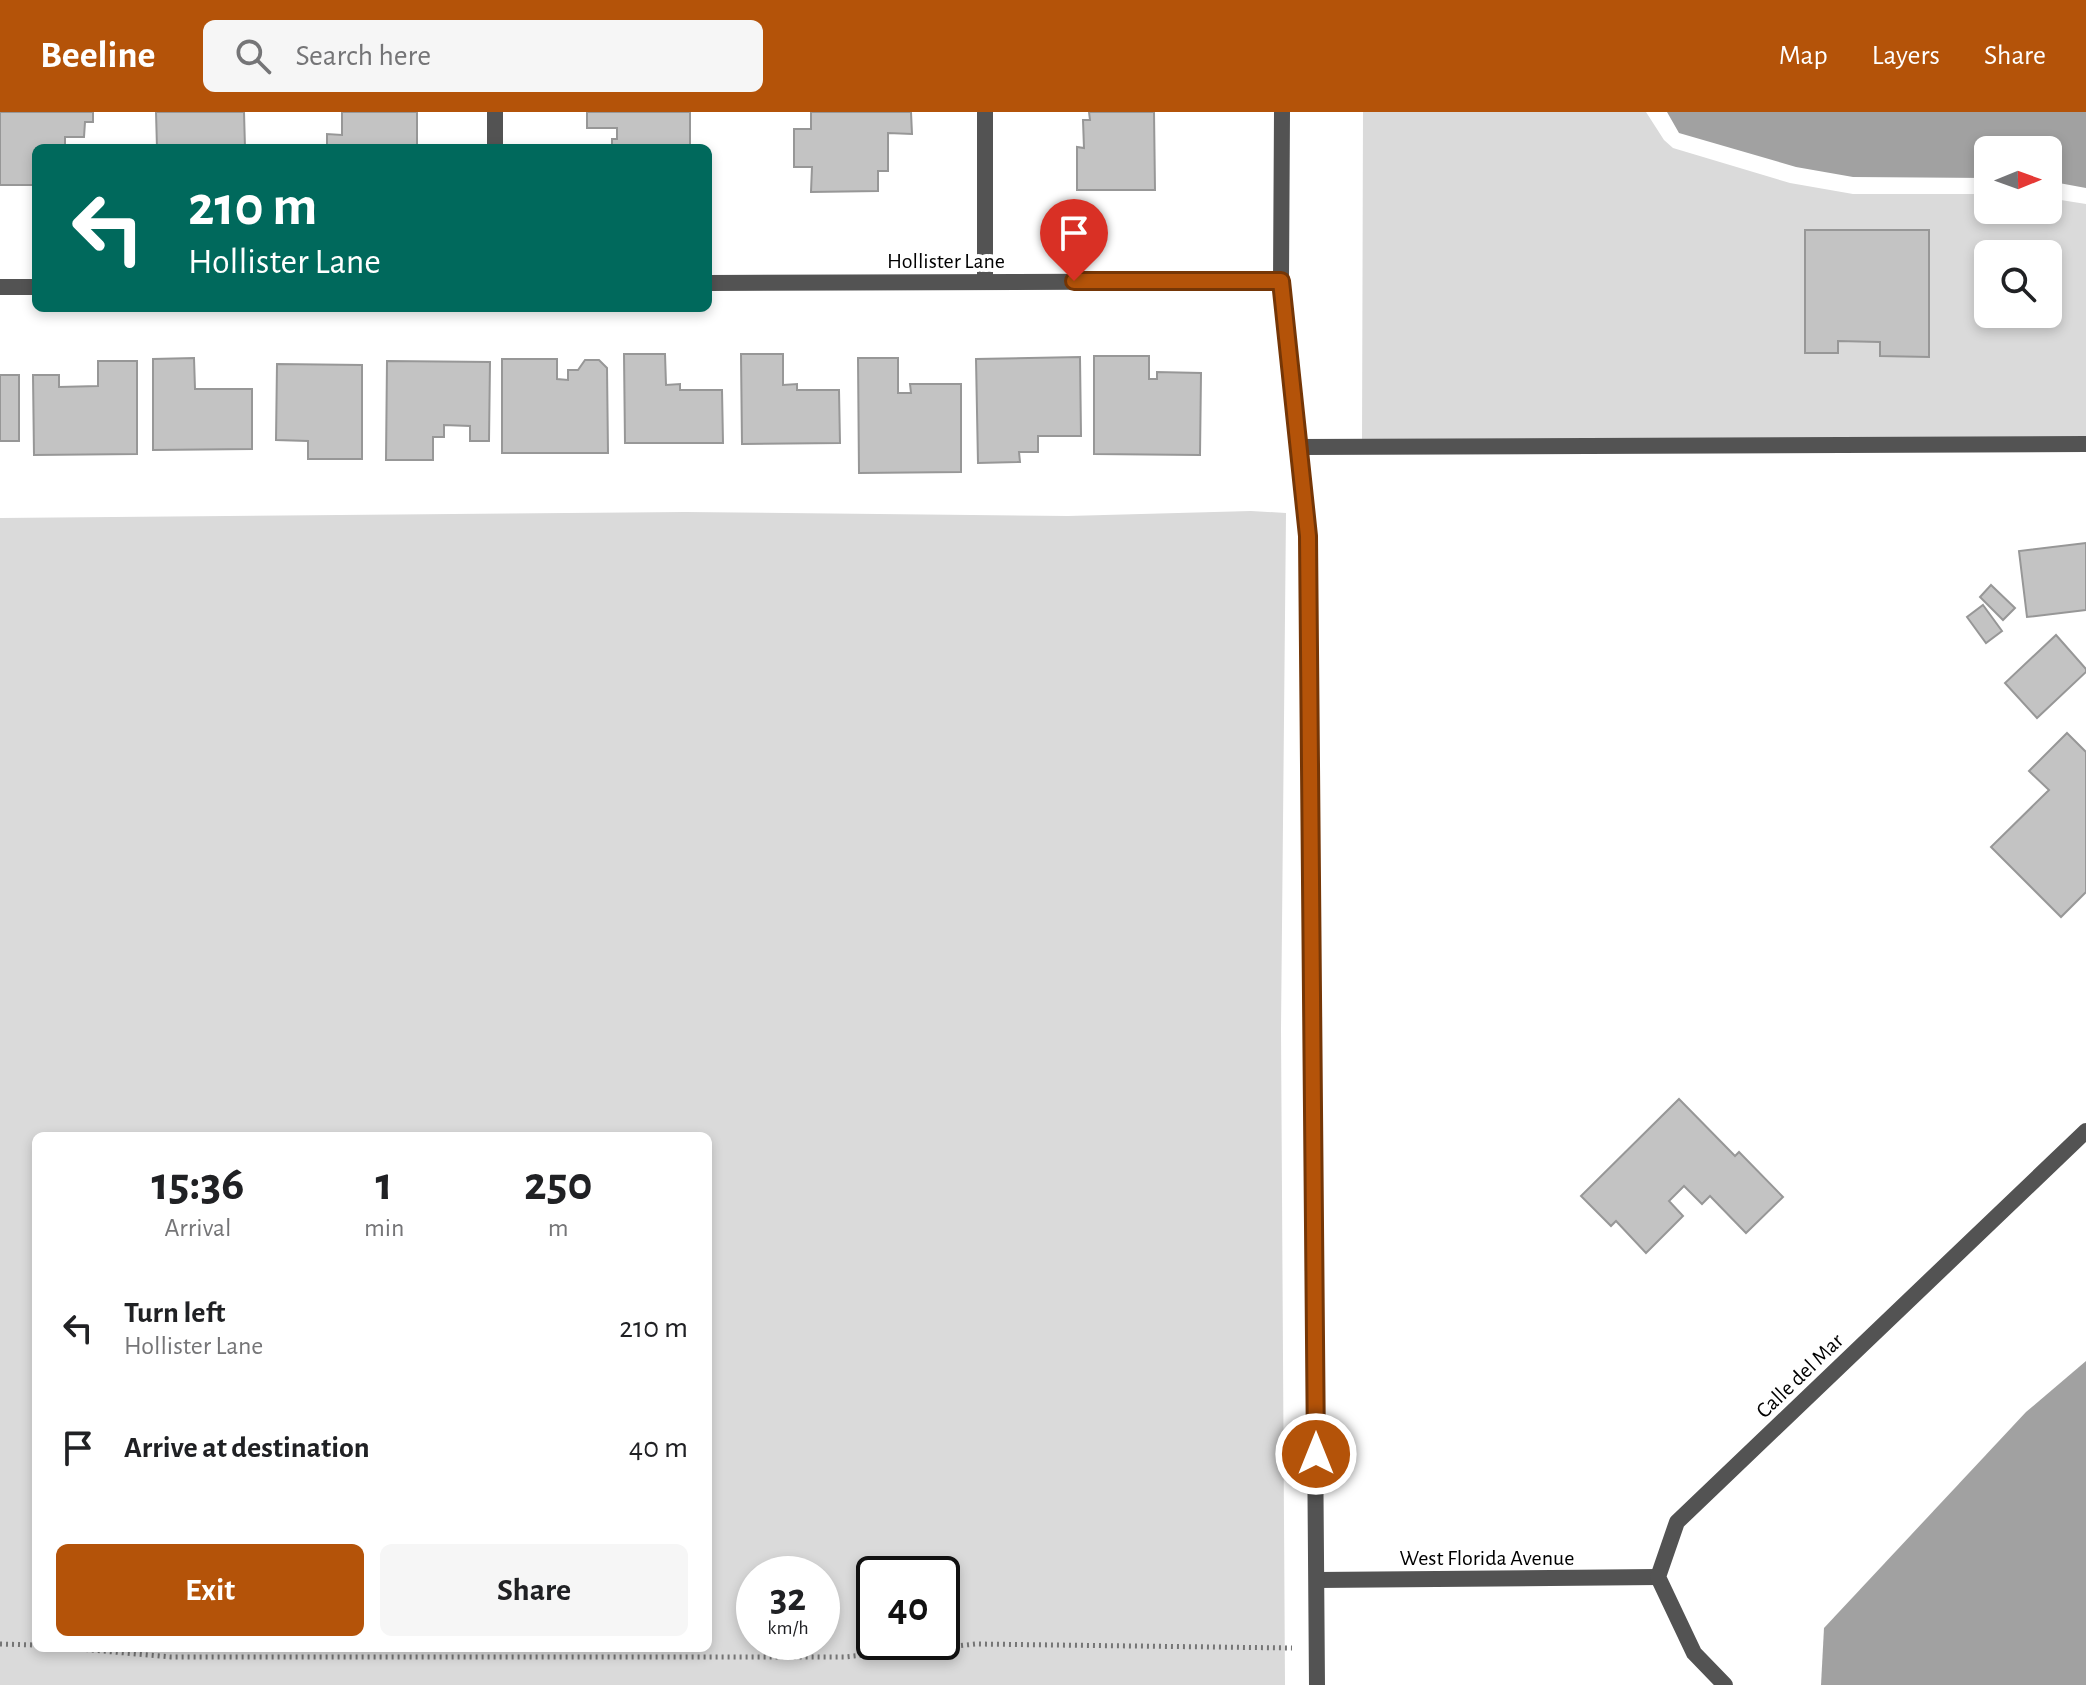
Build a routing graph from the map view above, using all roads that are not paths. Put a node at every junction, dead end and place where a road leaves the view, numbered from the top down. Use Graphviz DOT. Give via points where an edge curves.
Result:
graph roads {
  1 [pos="495,112"];
  2 [pos="985,112"];
  3 [pos="1282,112"];
  4 [pos="495,144"];
  5 [pos="985,281"];
  6 [pos="1281,281"];
  7 [pos="712,283"];
  8 [pos="0,287"];
  9 [pos="32,287"];
  10 [pos="2086,444"];
  11 [pos="1299,447"];
  12 [pos="2086,1131"];
  13 [pos="1658,1577"];
  14 [pos="1317,1580"];
  15 [pos="1317,1685"];
  16 [pos="1725,1685"];
  1 -- 4 [label="street"];
  2 -- 5 [label="street"];
  3 -- 6 [label="street"];
  5 -- 6 [label="street, Hollister Lane"];
  5 -- 7 [label="street, Hollister Lane"];
  6 -- 11 [label="street"];
  8 -- 9 [label="street"];
  10 -- 11 [label="street"];
  11 -- 14 [label="street" via="1308,536"];
  12 -- 13 [label="street, Calle del Mar" via="1677,1522"];
  13 -- 14 [label="street, West Florida Avenue"];
  13 -- 16 [label="street" via="1694,1653"];
  14 -- 15 [label="street"];
}
